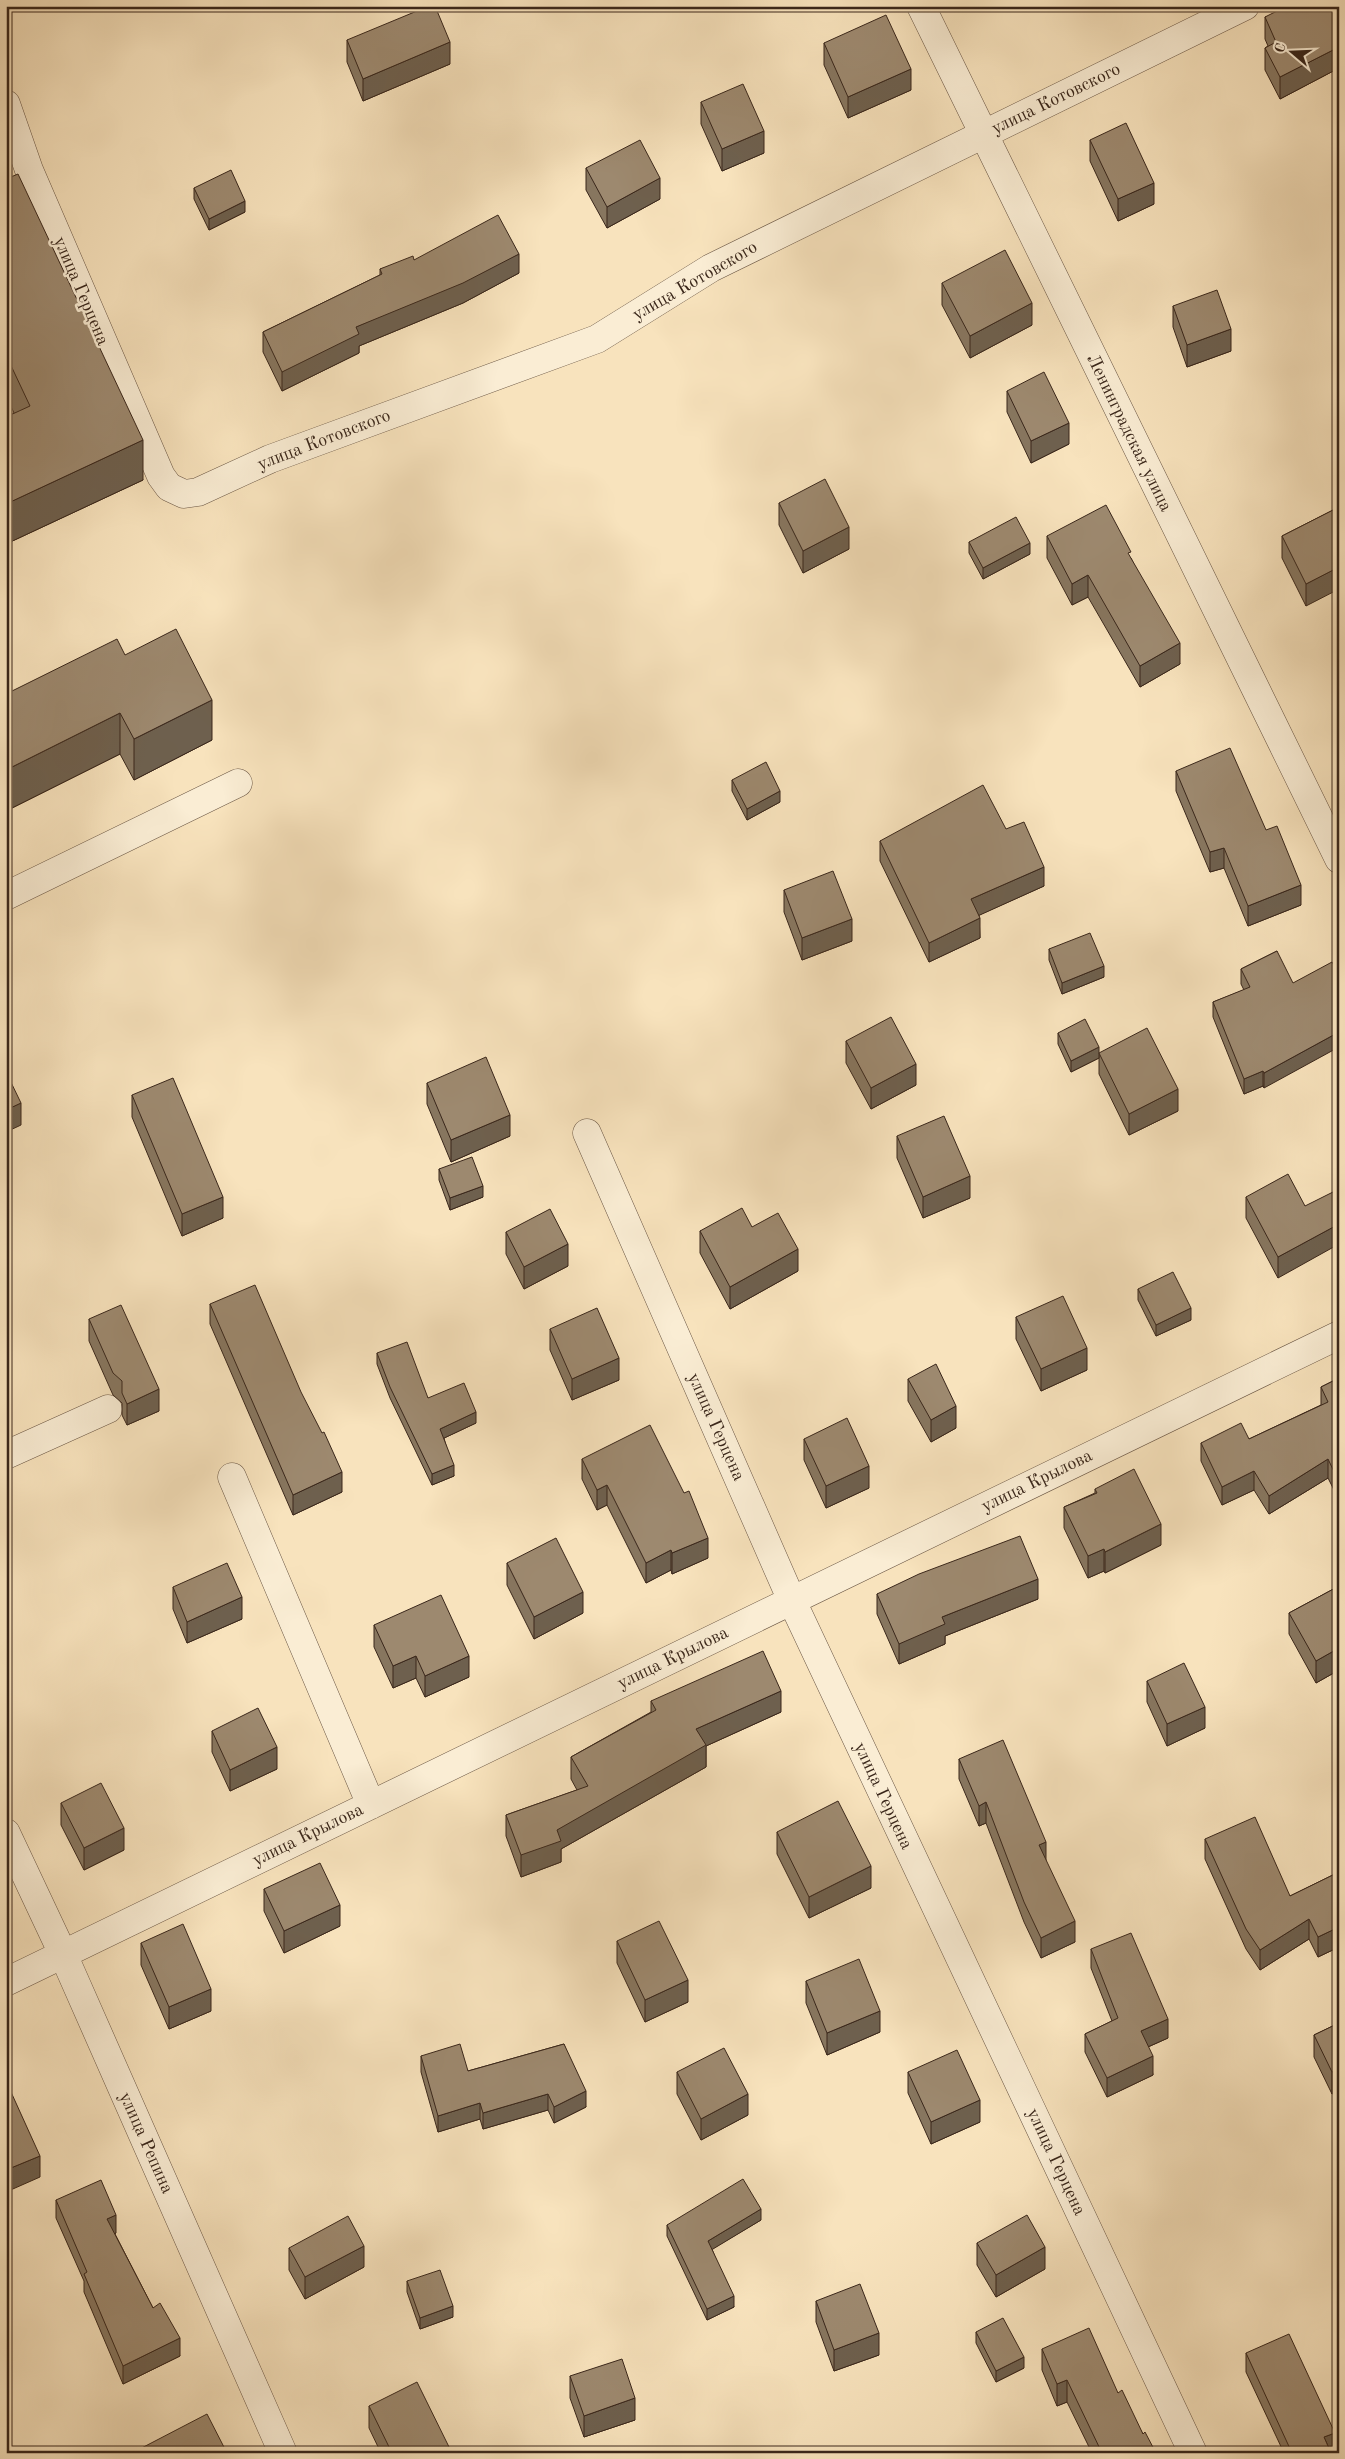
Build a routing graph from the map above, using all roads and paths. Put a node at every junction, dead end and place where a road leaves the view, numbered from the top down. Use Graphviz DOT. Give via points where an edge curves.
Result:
graph roads {
  1 [pos="921,6"];
  2 [pos="1245,6"];
  3 [pos="6,104"];
  4 [pos="982,135"];
  5 [pos="17,177"];
  6 [pos="161,476"];
  7 [pos="238,783"];
  8 [pos="1339,860"];
  9 [pos="6,896"];
  10 [pos="587,1133"];
  11 [pos="1339,1335"];
  12 [pos="108,1409"];
  13 [pos="6,1455"];
  14 [pos="232,1477"];
  15 [pos="792,1601"];
  16 [pos="371,1805"];
  17 [pos="6,1833"];
  18 [pos="63,1954"];
  19 [pos="6,1982"];
  20 [pos="283,2453"];
  21 [pos="1193,2453"];
  1 -- 4 [label="street, Ленинградская улица"];
  2 -- 4 [label="street, улица Котовского"];
  3 -- 5 [label="street, улица Герцена"];
  4 -- 6 [label="street, улица Котовского" via="711,268 597,339 270,459 198,492 184,494 169,487"];
  4 -- 8 [label="street, Ленинградская улица"];
  5 -- 6 [label="street, улица Герцена"];
  7 -- 9 [label="street"];
  10 -- 15 [label="street, улица Герцена"];
  11 -- 15 [label="street, улица Крылова"];
  12 -- 13 [label="street"];
  14 -- 16 [label="street"];
  15 -- 16 [label="street, улица Крылова"];
  15 -- 21 [label="street, улица Герцена"];
  16 -- 18 [label="street, улица Крылова"];
  17 -- 18 [label="street, улица Репина"];
  18 -- 19 [label="street, улица Крылова"];
  18 -- 20 [label="street, улица Репина"];
}
